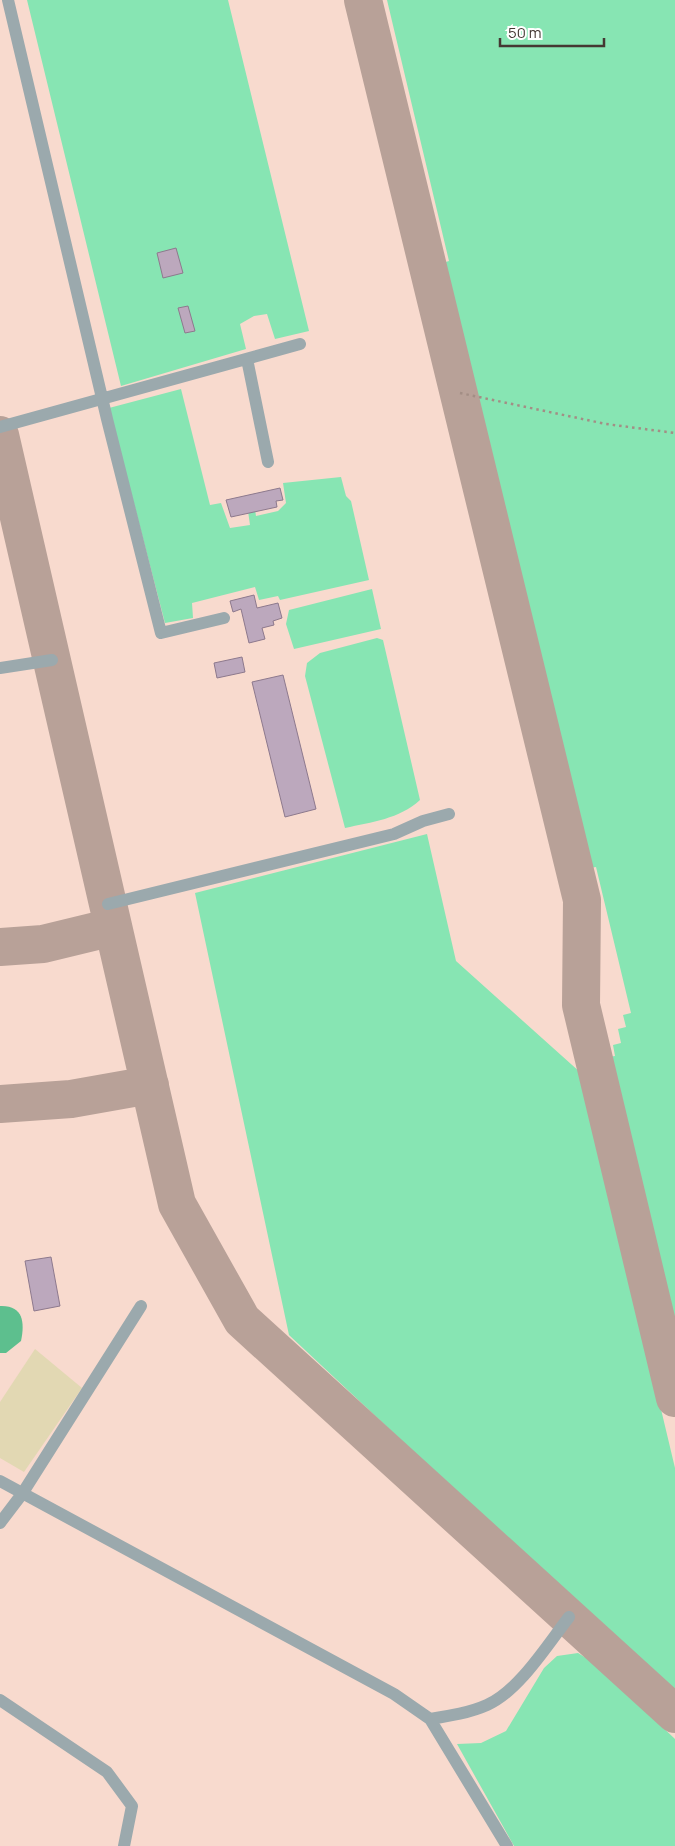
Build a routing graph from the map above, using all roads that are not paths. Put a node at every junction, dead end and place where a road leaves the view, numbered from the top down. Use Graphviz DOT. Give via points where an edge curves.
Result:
graph roads {
  1 [pos="8,0"];
  2 [pos="300,344"];
  3 [pos="247,359"];
  4 [pos="102,400"];
  5 [pos="0,427"];
  6 [pos="268,462"];
  7 [pos="224,618"];
  8 [pos="52,660"];
  9 [pos="0,668"];
  10 [pos="449,814"];
  11 [pos="108,904"];
  12 [pos="141,1306"];
  13 [pos="0,1482"];
  14 [pos="22,1494"];
  15 [pos="0,1523"];
  16 [pos="569,1617"];
  17 [pos="0,1700"];
  18 [pos="430,1719"];
  19 [pos="124,1846"];
  20 [pos="506,1846"];
  1 -- 4 [label="lane"];
  2 -- 3 [label="lane"];
  3 -- 4 [label="lane"];
  3 -- 6 [label="lane"];
  4 -- 5 [label="lane"];
  4 -- 7 [label="lane" via="161,633"];
  8 -- 9 [label="lane"];
  10 -- 11 [label="lane" via="394,834"];
  12 -- 14 [label="lane"];
  13 -- 14 [label="lane"];
  14 -- 15 [label="lane"];
  14 -- 18 [label="lane" via="394,1694"];
  16 -- 18 [label="lane" via="514,1686 489,1704"];
  17 -- 19 [label="lane" via="107,1772 132,1806"];
  18 -- 20 [label="lane"];
}
